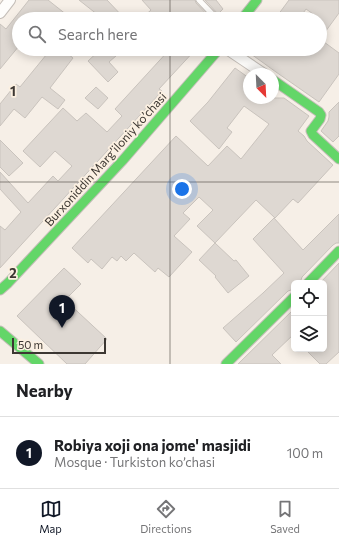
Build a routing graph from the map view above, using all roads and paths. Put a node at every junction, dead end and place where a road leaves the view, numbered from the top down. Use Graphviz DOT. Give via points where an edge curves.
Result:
graph roads {
  1 [pos="10,0"];
  2 [pos="199,0"];
  3 [pos="257,0"];
  4 [pos="210,12"];
  5 [pos="248,12"];
  6 [pos="0,13"];
  7 [pos="213,56"];
  8 [pos="237,56"];
  9 [pos="255,68"];
  10 [pos="279,84"];
  11 [pos="339,159"];
  12 [pos="339,251"];
  13 [pos="311,280"];
  14 [pos="8,283"];
  15 [pos="0,290"];
  16 [pos="291,300"];
  17 [pos="0,302"];
  18 [pos="0,331"];
  19 [pos="39,364"];
  20 [pos="226,364"];
  1 -- 6 [label="street"];
  2 -- 4 [label="lane"];
  3 -- 5 [label="main road"];
  7 -- 14 [label="main road, Burxoniddin Marg’iloniy ko’chasi" via="123,160"];
  8 -- 9 [label="street"];
  10 -- 11 [label="main road" via="319,112 320,119 310,131"];
  12 -- 13 [label="main road"];
  14 -- 15 [label="main road, Burxoniddin Marg’iloniy ko’chasi"];
  14 -- 17 [label="main road, Burxoniddin Marg’iloniy ko’chasi"];
  16 -- 20 [label="main road"];
  18 -- 19 [label="main road"];
}
